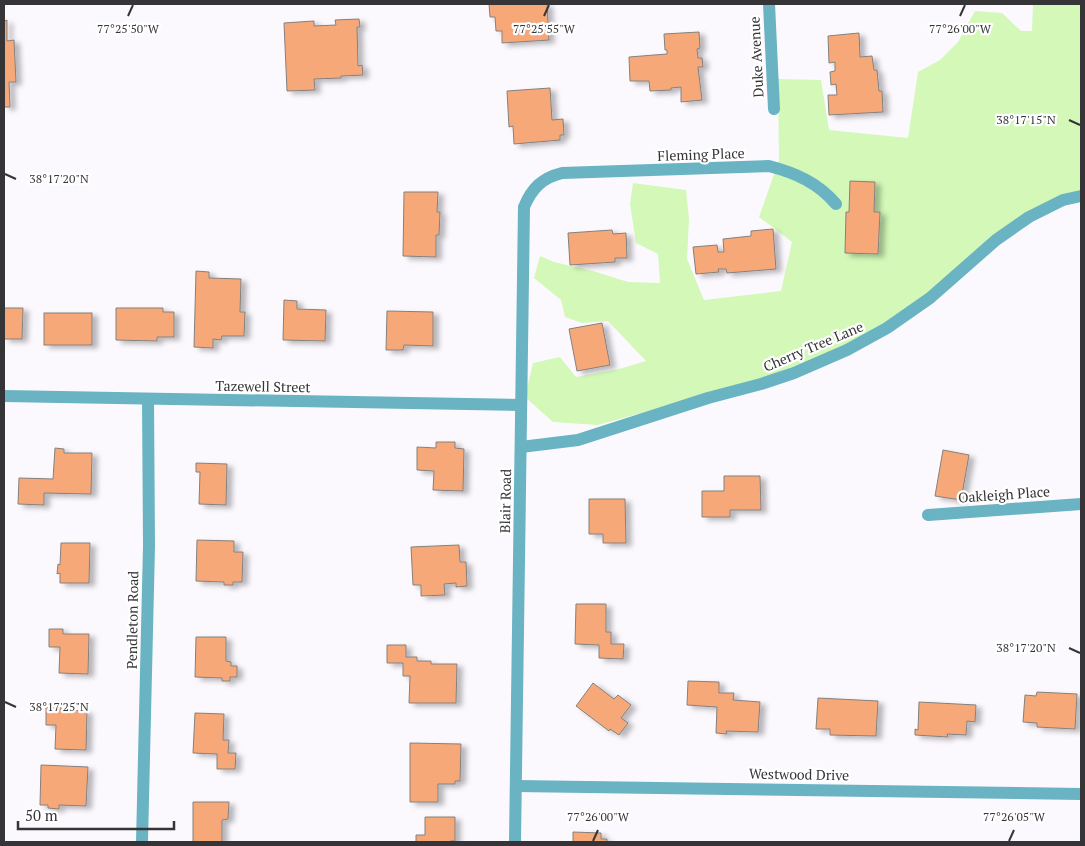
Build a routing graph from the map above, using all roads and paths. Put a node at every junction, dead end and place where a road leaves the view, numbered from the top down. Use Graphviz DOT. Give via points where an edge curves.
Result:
graph roads {
  1 [pos="768,4"];
  2 [pos="774,109"];
  3 [pos="555,175"];
  4 [pos="1081,196"];
  5 [pos="836,204"];
  6 [pos="4,396"];
  7 [pos="148,399"];
  8 [pos="522,405"];
  9 [pos="521,446"];
  10 [pos="1081,504"];
  11 [pos="928,515"];
  12 [pos="516,786"];
  13 [pos="1081,794"];
  14 [pos="142,842"];
  15 [pos="515,842"];
  1 -- 2 [label="street, Duke Avenue"];
  3 -- 5 [label="street, Fleming Place" via="769,166 792,172 812,183"];
  3 -- 8 [label="street, Blair Road" via="539,183 524,207"];
  4 -- 9 [label="street, Cherry Tree Lane" via="1063,200 1029,217 996,240 930,298 887,328 847,350 794,373 578,440"];
  6 -- 7 [label="street, Tazewell Street"];
  7 -- 8 [label="street, Tazewell Street"];
  7 -- 14 [label="street, Pendleton Road"];
  8 -- 9 [label="street, Blair Road"];
  9 -- 12 [label="street, Blair Road"];
  10 -- 11 [label="street, Oakleigh Place"];
  12 -- 13 [label="street, Westwood Drive"];
  12 -- 15 [label="street, Blair Road"];
}
